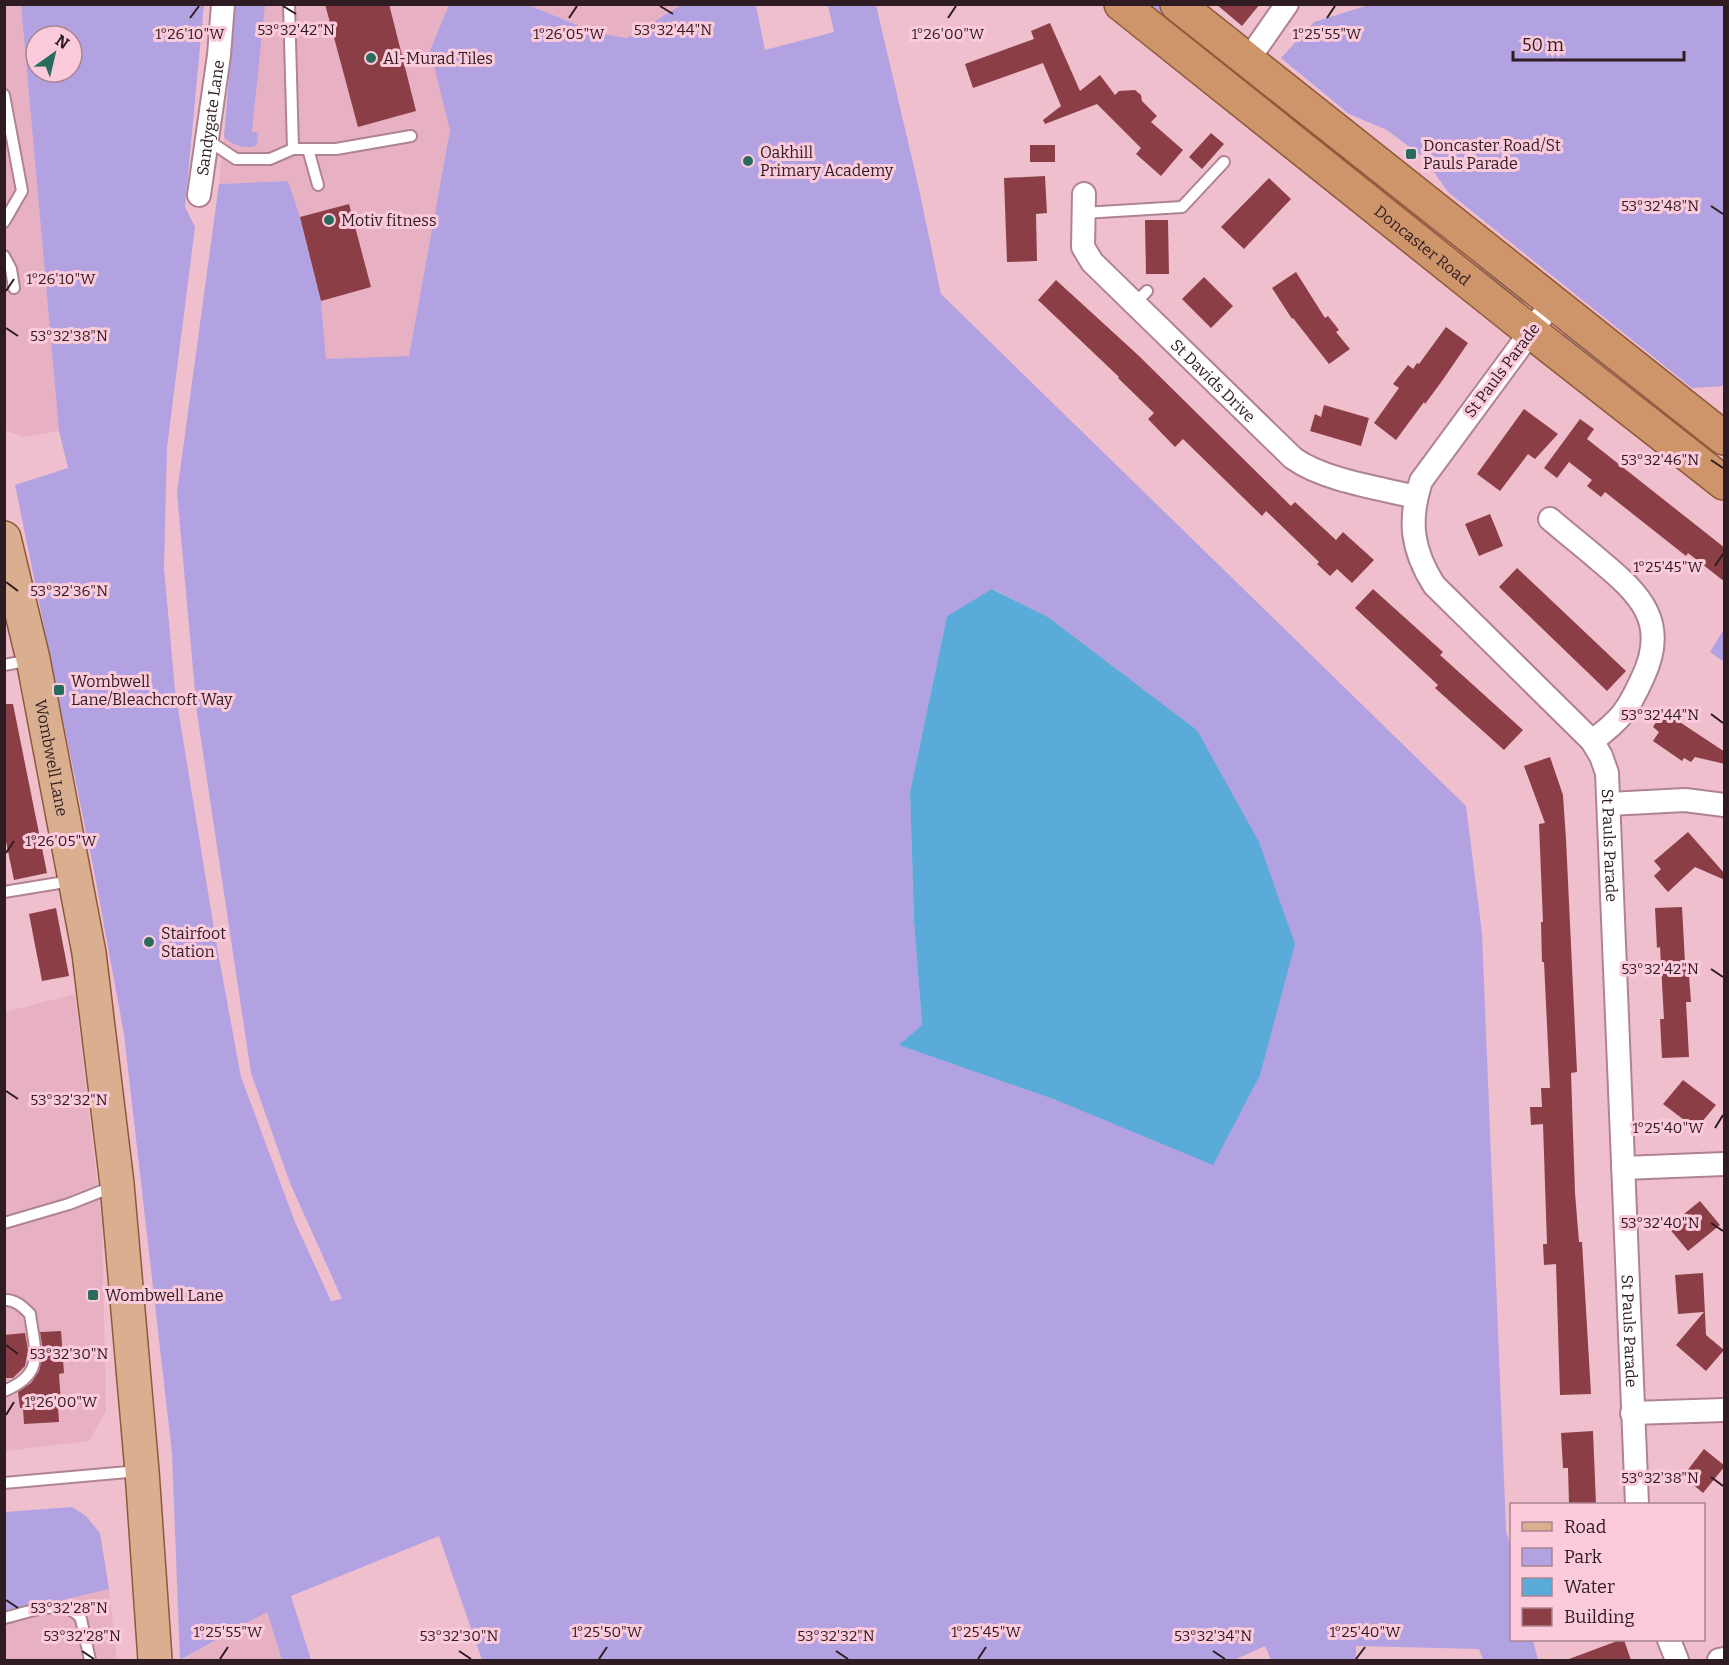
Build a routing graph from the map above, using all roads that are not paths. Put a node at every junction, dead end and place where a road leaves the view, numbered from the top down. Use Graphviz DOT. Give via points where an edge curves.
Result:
graph roads {
  1 [pos="223,4"];
  2 [pos="289,4"];
  3 [pos="1121,4"];
  4 [pos="1177,4"];
  5 [pos="1287,4"];
  6 [pos="1248,60"];
  7 [pos="4,95"];
  8 [pos="411,136"];
  9 [pos="209,141"];
  10 [pos="293,149"];
  11 [pos="308,149"];
  12 [pos="1224,162"];
  13 [pos="318,185"];
  14 [pos="199,195"];
  15 [pos="1084,204"];
  16 [pos="4,222"];
  17 [pos="4,256"];
  18 [pos="14,288"];
  19 [pos="1552,303"];
  20 [pos="1530,331"];
  21 [pos="1725,440"];
  22 [pos="1695,461"];
  23 [pos="1725,483"];
  24 [pos="1416,497"];
  25 [pos="1550,519"];
  26 [pos="4,538"];
  27 [pos="19,662"];
  28 [pos="1592,741"];
  29 [pos="1609,804"];
  30 [pos="1725,805"];
  31 [pos="75,881"];
  32 [pos="4,892"];
  33 [pos="1725,1164"];
  34 [pos="1623,1168"];
  35 [pos="117,1184"];
  36 [pos="4,1223"];
  37 [pos="4,1300"];
  38 [pos="4,1390"];
  39 [pos="1725,1410"];
  40 [pos="1632,1413"];
  41 [pos="142,1471"];
  42 [pos="4,1483"];
  43 [pos="1636,1503"];
  44 [pos="4,1618"];
  45 [pos="1669,1641"];
  46 [pos="1725,1659"];
  47 [pos="90,1660"];
  48 [pos="155,1660"];
  49 [pos="1677,1660"];
  50 [pos="1719,1660"];
  1 -- 9 [label="street, Sandygate Lane"];
  2 -- 10 [label="lane"];
  3 -- 20 [label="highway, Doncaster Road"];
  4 -- 6 [label="highway"];
  5 -- 6 [label="street"];
  6 -- 19 [label="highway"];
  7 -- 16 [label="lane" via="22,191"];
  8 -- 11 [label="lane" via="336,149"];
  9 -- 10 [label="lane" via="236,159 270,159"];
  9 -- 14 [label="street, Sandygate Lane"];
  10 -- 11 [label="lane"];
  11 -- 13 [label="lane"];
  12 -- 15 [label="lane" via="1182,207"];
  15 -- 24 [label="street, St Davids Drive" via="1083,247 1092,262 1140,298 1293,458 1307,468"];
  17 -- 18 [label="lane"];
  19 -- 20 [label="street, St Pauls Parade"];
  19 -- 21 [label="highway"];
  20 -- 22 [label="highway, Doncaster Road"];
  20 -- 24 [label="street, St Pauls Parade" via="1440,453 1421,481"];
  21 -- 22 [label="street"];
  22 -- 23 [label="highway, Doncaster Road"];
  24 -- 28 [label="street, St Pauls Parade" via="1416,546 1434,585"];
  25 -- 28 [label="street" via="1628,585 1645,606 1651,621 1653,644 1635,696 1624,714"];
  26 -- 27 [label="main road, Wombwell Lane" via="19,623"];
  27 -- 31 [label="main road, Wombwell Lane"];
  28 -- 29 [label="street, St Pauls Parade" via="1607,773"];
  29 -- 30 [label="street" via="1685,800"];
  29 -- 34 [label="street, St Pauls Parade"];
  31 -- 32 [label="lane"];
  31 -- 35 [label="main road, Wombwell Lane" via="89,953"];
  33 -- 34 [label="street"];
  34 -- 40 [label="street, St Pauls Parade"];
  35 -- 36 [label="lane" via="98,1194"];
  35 -- 41 [label="main road, Wombwell Lane"];
  37 -- 38 [label="lane" via="21,1305 30,1314 35,1366 29,1377"];
  39 -- 40 [label="street"];
  40 -- 43 [label="street, St Pauls Parade"];
  41 -- 42 [label="lane"];
  41 -- 48 [label="main road, Wombwell Lane"];
  44 -- 47 [label="lane" via="58,1606 72,1610 81,1619"];
  45 -- 49 [label="street"];
  46 -- 50 [label="street"];
}
